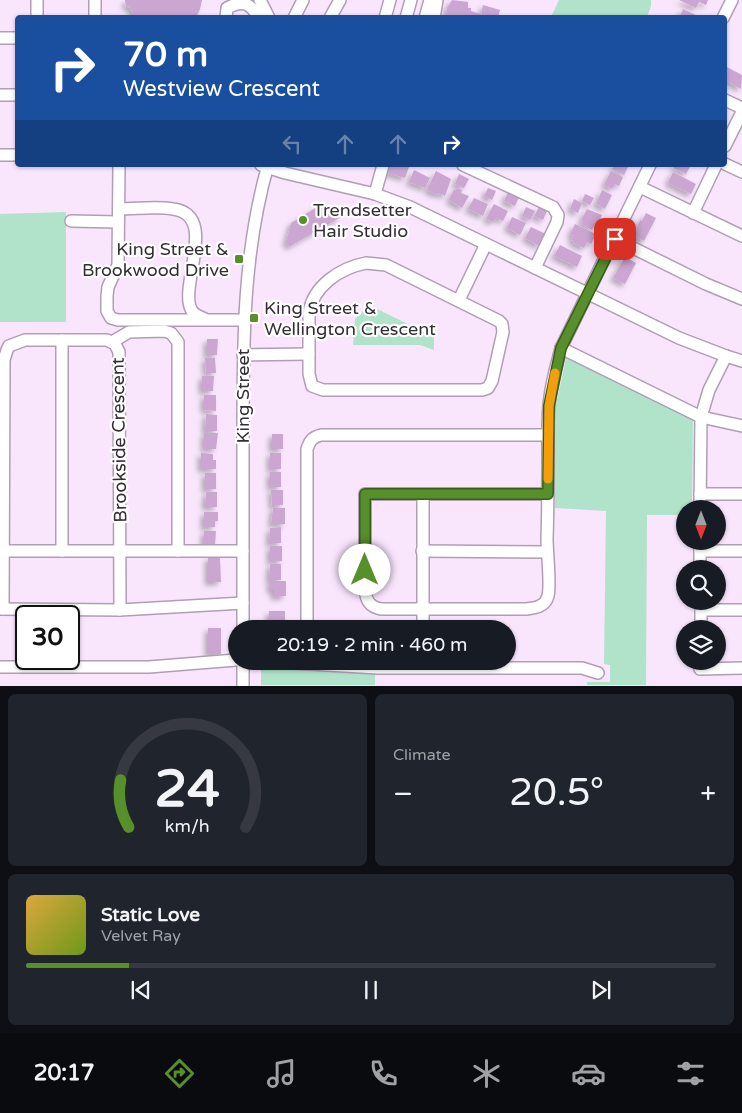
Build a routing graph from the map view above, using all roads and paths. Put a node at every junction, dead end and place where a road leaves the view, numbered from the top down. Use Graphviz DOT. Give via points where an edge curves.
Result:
graph roads {
  1 [pos="37,0"];
  2 [pos="95,0"];
  3 [pos="260,0"];
  4 [pos="303,0"];
  5 [pos="340,0"];
  6 [pos="390,0"];
  7 [pos="411,0"];
  8 [pos="430,0"];
  9 [pos="437,0"];
  10 [pos="732,0"];
  11 [pos="37,15"];
  12 [pos="95,15"];
  13 [pos="226,15"];
  14 [pos="258,15"];
  15 [pos="268,15"];
  16 [pos="296,15"];
  17 [pos="332,15"];
  18 [pos="386,15"];
  19 [pos="407,15"];
  20 [pos="426,15"];
  21 [pos="434,15"];
  22 [pos="724,15"];
  23 [pos="0,38"];
  24 [pos="15,38"];
  25 [pos="15,94"];
  26 [pos="0,95"];
  27 [pos="727,101"];
  28 [pos="742,108"];
  29 [pos="742,112"];
  30 [pos="727,142"];
  31 [pos="0,155"];
  32 [pos="15,155"];
  33 [pos="727,165"];
  34 [pos="119,167"];
  35 [pos="266,167"];
  36 [pos="270,167"];
  37 [pos="382,167"];
  38 [pos="466,167"];
  39 [pos="649,167"];
  40 [pos="715,167"];
  41 [pos="742,172"];
  42 [pos="640,187"];
  43 [pos="375,194"];
  44 [pos="119,209"];
  45 [pos="693,213"];
  46 [pos="71,221"];
  47 [pos="118,222"];
  48 [pos="742,236"];
  49 [pos="615,239"];
  50 [pos="486,244"];
  51 [pos="535,268"];
  52 [pos="588,294"];
  53 [pos="742,298"];
  54 [pos="459,300"];
  55 [pos="190,306"];
  56 [pos="177,320"];
  57 [pos="204,320"];
  58 [pos="244,320"];
  59 [pos="62,340"];
  60 [pos="112,342"];
  61 [pos="561,348"];
  62 [pos="309,354"];
  63 [pos="243,355"];
  64 [pos="726,356"];
  65 [pos="742,361"];
  66 [pos="702,417"];
  67 [pos="742,426"];
  68 [pos="548,435"];
  69 [pos="423,494"];
  70 [pos="548,494"];
  71 [pos="700,494"];
  72 [pos="742,494"];
  73 [pos="700,500"];
  74 [pos="726,550"];
  75 [pos="120,551"];
  76 [pos="178,551"];
  77 [pos="243,551"];
  78 [pos="422,551"];
  79 [pos="2,552"];
  80 [pos="62,552"];
  81 [pos="547,552"];
  82 [pos="742,552"];
  83 [pos="243,603"];
  84 [pos="726,608"];
  85 [pos="423,609"];
  86 [pos="2,610"];
  87 [pos="120,610"];
  88 [pos="742,610"];
  89 [pos="243,620"];
  90 [pos="307,620"];
  91 [pos="423,620"];
  92 [pos="228,661"];
  93 [pos="516,666"];
  94 [pos="726,667"];
  95 [pos="0,668"];
  96 [pos="742,668"];
  97 [pos="243,670"];
  98 [pos="598,673"];
  99 [pos="243,686"];
  1 -- 11 [label="street"];
  2 -- 12 [label="street"];
  3 -- 15 [label="street"];
  4 -- 16 [label="street"];
  5 -- 17 [label="street"];
  6 -- 18 [label="street"];
  7 -- 19 [label="street"];
  8 -- 20 [label="street"];
  9 -- 21 [label="street"];
  10 -- 22 [label="street"];
  13 -- 14 [label="street" via="226,8 235,2 246,2"];
  23 -- 24 [label="street"];
  25 -- 26 [label="street"];
  27 -- 28 [label="street"];
  29 -- 30 [label="street"];
  31 -- 32 [label="street"];
  33 -- 41 [label="street"];
  34 -- 44 [label="street"];
  35 -- 58 [label="street, King Street" via="249,258"];
  36 -- 43 [label="street"];
  37 -- 43 [label="street"];
  38 -- 51 [label="street" via="553,208 558,215"];
  39 -- 42 [label="street"];
  40 -- 45 [label="street"];
  42 -- 45 [label="street"];
  42 -- 49 [label="street"];
  43 -- 50 [label="street" via="410,207"];
  44 -- 47 [label="street"];
  44 -- 55 [label="street" via="174,209 189,216 195,235"];
  45 -- 48 [label="street"];
  46 -- 47 [label="street"];
  47 -- 56 [label="street" via="118,265 107,296 110,318"];
  49 -- 52 [label="street"];
  49 -- 53 [label="street"];
  50 -- 51 [label="street"];
  50 -- 54 [label="street"];
  51 -- 52 [label="street"];
  52 -- 61 [label="street"];
  52 -- 64 [label="street"];
  54 -- 62 [label="street" via="386,265 354,265 326,282 314,295 309,313"];
  54 -- 62 [label="street" via="502,324 492,382 488,388 323,390 312,386 310,381"];
  55 -- 56 [label="street" via="186,315"];
  55 -- 57 [label="street"];
  56 -- 57 [label="street"];
  57 -- 58 [label="street"];
  58 -- 63 [label="street, King Street"];
  59 -- 60 [label="street, Brookside Crescent"];
  59 -- 79 [label="street, Brookside Crescent" via="25,340 9,346 5,354"];
  59 -- 80 [label="street"];
  60 -- 75 [label="street, Brookside Crescent" via="120,356"];
  60 -- 76 [label="street" via="129,332 171,333 178,342"];
  61 -- 66 [label="street"];
  61 -- 68 [label="street" via="550,396"];
  62 -- 63 [label="street"];
  63 -- 77 [label="street, King Street"];
  64 -- 65 [label="street"];
  64 -- 66 [label="street" via="709,390"];
  66 -- 67 [label="street"];
  66 -- 71 [label="street"];
  68 -- 70 [label="street"];
  68 -- 90 [label="street" via="314,437 307,449"];
  69 -- 70 [label="street"];
  69 -- 78 [label="street"];
  69 -- 85 [label="street" via="365,494 365,589 368,603 381,609"];
  70 -- 81 [label="street"];
  71 -- 72 [label="street"];
  71 -- 73 [label="street"];
  74 -- 82 [label="street"];
  75 -- 76 [label="street"];
  75 -- 80 [label="street"];
  75 -- 87 [label="street, Brookside Crescent"];
  76 -- 77 [label="street"];
  77 -- 83 [label="street, King Street"];
  78 -- 81 [label="street"];
  78 -- 85 [label="street"];
  79 -- 80 [label="street"];
  79 -- 86 [label="street, Brookside Crescent"];
  81 -- 85 [label="street" via="548,598 538,607"];
  83 -- 87 [label="street"];
  83 -- 89 [label="street, King Street"];
  84 -- 88 [label="street"];
  85 -- 91 [label="street"];
  86 -- 87 [label="street"];
  92 -- 95 [label="street" via="150,667"];
  93 -- 98 [label="street" via="582,668"];
  94 -- 96 [label="street"];
  97 -- 99 [label="street"];
}
